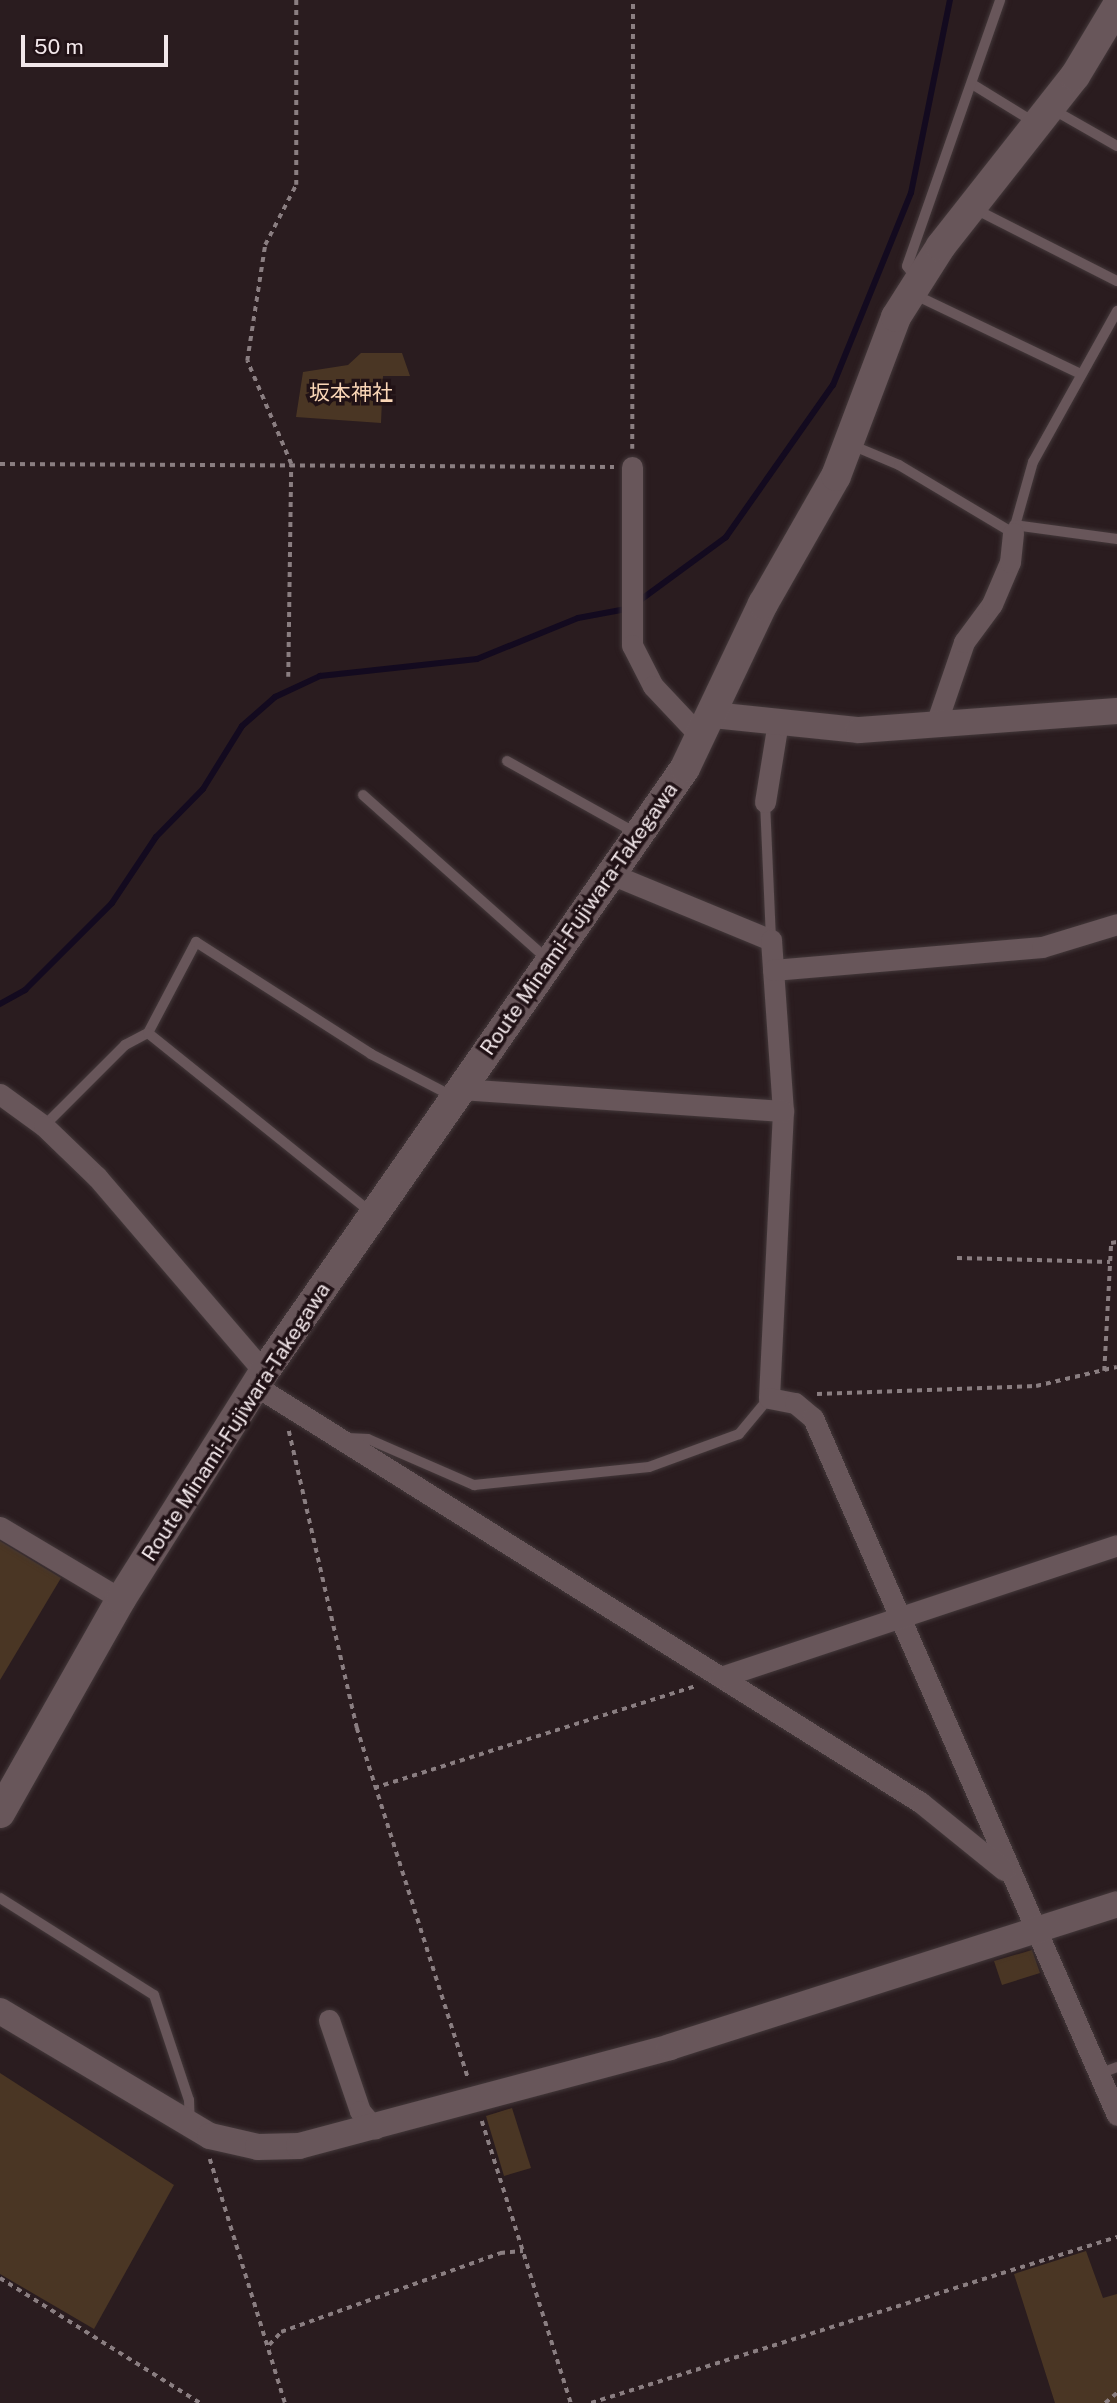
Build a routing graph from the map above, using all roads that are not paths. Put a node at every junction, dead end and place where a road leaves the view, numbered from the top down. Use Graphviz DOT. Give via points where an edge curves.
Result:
graph roads {
  1 [pos="1000,0"];
  2 [pos="1117,6"];
  3 [pos="972,84"];
  4 [pos="1046,117"];
  5 [pos="1117,146"];
  6 [pos="972,208"];
  7 [pos="1117,281"];
  8 [pos="914,286"];
  9 [pos="1117,311"];
  10 [pos="1081,374"];
  11 [pos="848,444"];
  12 [pos="632,467"];
  13 [pos="1013,529"];
  14 [pos="1117,539"];
  15 [pos="1117,712"];
  16 [pos="778,722"];
  17 [pos="936,724"];
  18 [pos="707,726"];
  19 [pos="507,761"];
  20 [pos="363,795"];
  21 [pos="765,802"];
  22 [pos="638,835"];
  23 [pos="611,874"];
  24 [pos="1117,924"];
  25 [pos="771,940"];
  26 [pos="550,961"];
  27 [pos="773,970"];
  28 [pos="148,1033"];
  29 [pos="457,1093"];
  30 [pos="0,1094"];
  31 [pos="783,1111"];
  32 [pos="44,1126"];
  33 [pos="373,1214"];
  34 [pos="260,1379"];
  35 [pos="769,1398"];
  36 [pos="334,1437"];
  37 [pos="0,1527"];
  38 [pos="1117,1545"];
  39 [pos="121,1600"];
  40 [pos="897,1618"];
  41 [pos="721,1677"];
  42 [pos="0,1813"];
  43 [pos="1011,1876"];
  44 [pos="0,1898"];
  45 [pos="1117,1904"];
  46 [pos="1038,1931"];
  47 [pos="0,2011"];
  48 [pos="329,2020"];
  49 [pos="1108,2071"];
  50 [pos="1117,2115"];
  51 [pos="375,2129"];
  52 [pos="200,2131"];
  1 -- 3 [label="lane"];
  2 -- 4 [label="main road, Route Minami-Fujiwara-Takegawa"];
  3 -- 4 [label="lane"];
  3 -- 8 [label="lane" via="907,266"];
  4 -- 5 [label="lane"];
  4 -- 6 [label="main road, Route Minami-Fujiwara-Takegawa"];
  6 -- 7 [label="lane"];
  6 -- 8 [label="main road, Route Minami-Fujiwara-Takegawa"];
  8 -- 10 [label="lane"];
  8 -- 11 [label="main road, Route Minami-Fujiwara-Takegawa"];
  9 -- 10 [label="lane"];
  10 -- 13 [label="lane" via="1033,462"];
  11 -- 13 [label="lane" via="900,465"];
  11 -- 18 [label="main road, Route Minami-Fujiwara-Takegawa" via="763,604"];
  12 -- 18 [label="street" via="632,645 653,686"];
  13 -- 14 [label="lane"];
  13 -- 17 [label="street" via="1010,562 992,604 964,642"];
  15 -- 17 [label="street"];
  16 -- 17 [label="street" via="859,730"];
  16 -- 18 [label="street"];
  16 -- 21 [label="street"];
  18 -- 22 [label="main road, Route Minami-Fujiwara-Takegawa"];
  19 -- 22 [label="lane"];
  20 -- 26 [label="lane"];
  21 -- 25 [label="lane"];
  22 -- 23 [label="main road, Route Minami-Fujiwara-Takegawa"];
  23 -- 25 [label="street"];
  23 -- 26 [label="main road, Route Minami-Fujiwara-Takegawa"];
  24 -- 27 [label="street" via="1042,947"];
  25 -- 27 [label="street"];
  26 -- 29 [label="main road, Route Minami-Fujiwara-Takegawa"];
  27 -- 31 [label="street"];
  28 -- 29 [label="lane" via="196,942 371,1054"];
  28 -- 32 [label="lane" via="125,1045"];
  28 -- 33 [label="lane"];
  29 -- 31 [label="street"];
  29 -- 33 [label="main road, Route Minami-Fujiwara-Takegawa"];
  30 -- 32 [label="street"];
  31 -- 35 [label="street"];
  32 -- 34 [label="street" via="97,1177"];
  33 -- 34 [label="main road, Route Minami-Fujiwara-Takegawa"];
  34 -- 36 [label="street" via="284,1406"];
  34 -- 39 [label="main road, Route Minami-Fujiwara-Takegawa"];
  35 -- 36 [label="lane" via="739,1434 649,1467 474,1485 368,1439"];
  35 -- 40 [label="street" via="794,1403 813,1418"];
  36 -- 41 [label="street"];
  37 -- 39 [label="street"];
  38 -- 40 [label="street"];
  39 -- 42 [label="main road, Route Minami-Fujiwara-Takegawa"];
  40 -- 41 [label="street"];
  40 -- 43 [label="street"];
  41 -- 43 [label="street" via="920,1802"];
  43 -- 46 [label="street"];
  44 -- 52 [label="lane" via="154,1995"];
  45 -- 46 [label="street"];
  46 -- 49 [label="street"];
  46 -- 51 [label="street" via="670,2047"];
  47 -- 52 [label="street"];
  48 -- 51 [label="street" via="360,2110"];
  49 -- 50 [label="street"];
  51 -- 52 [label="street" via="280,2148"];
}
